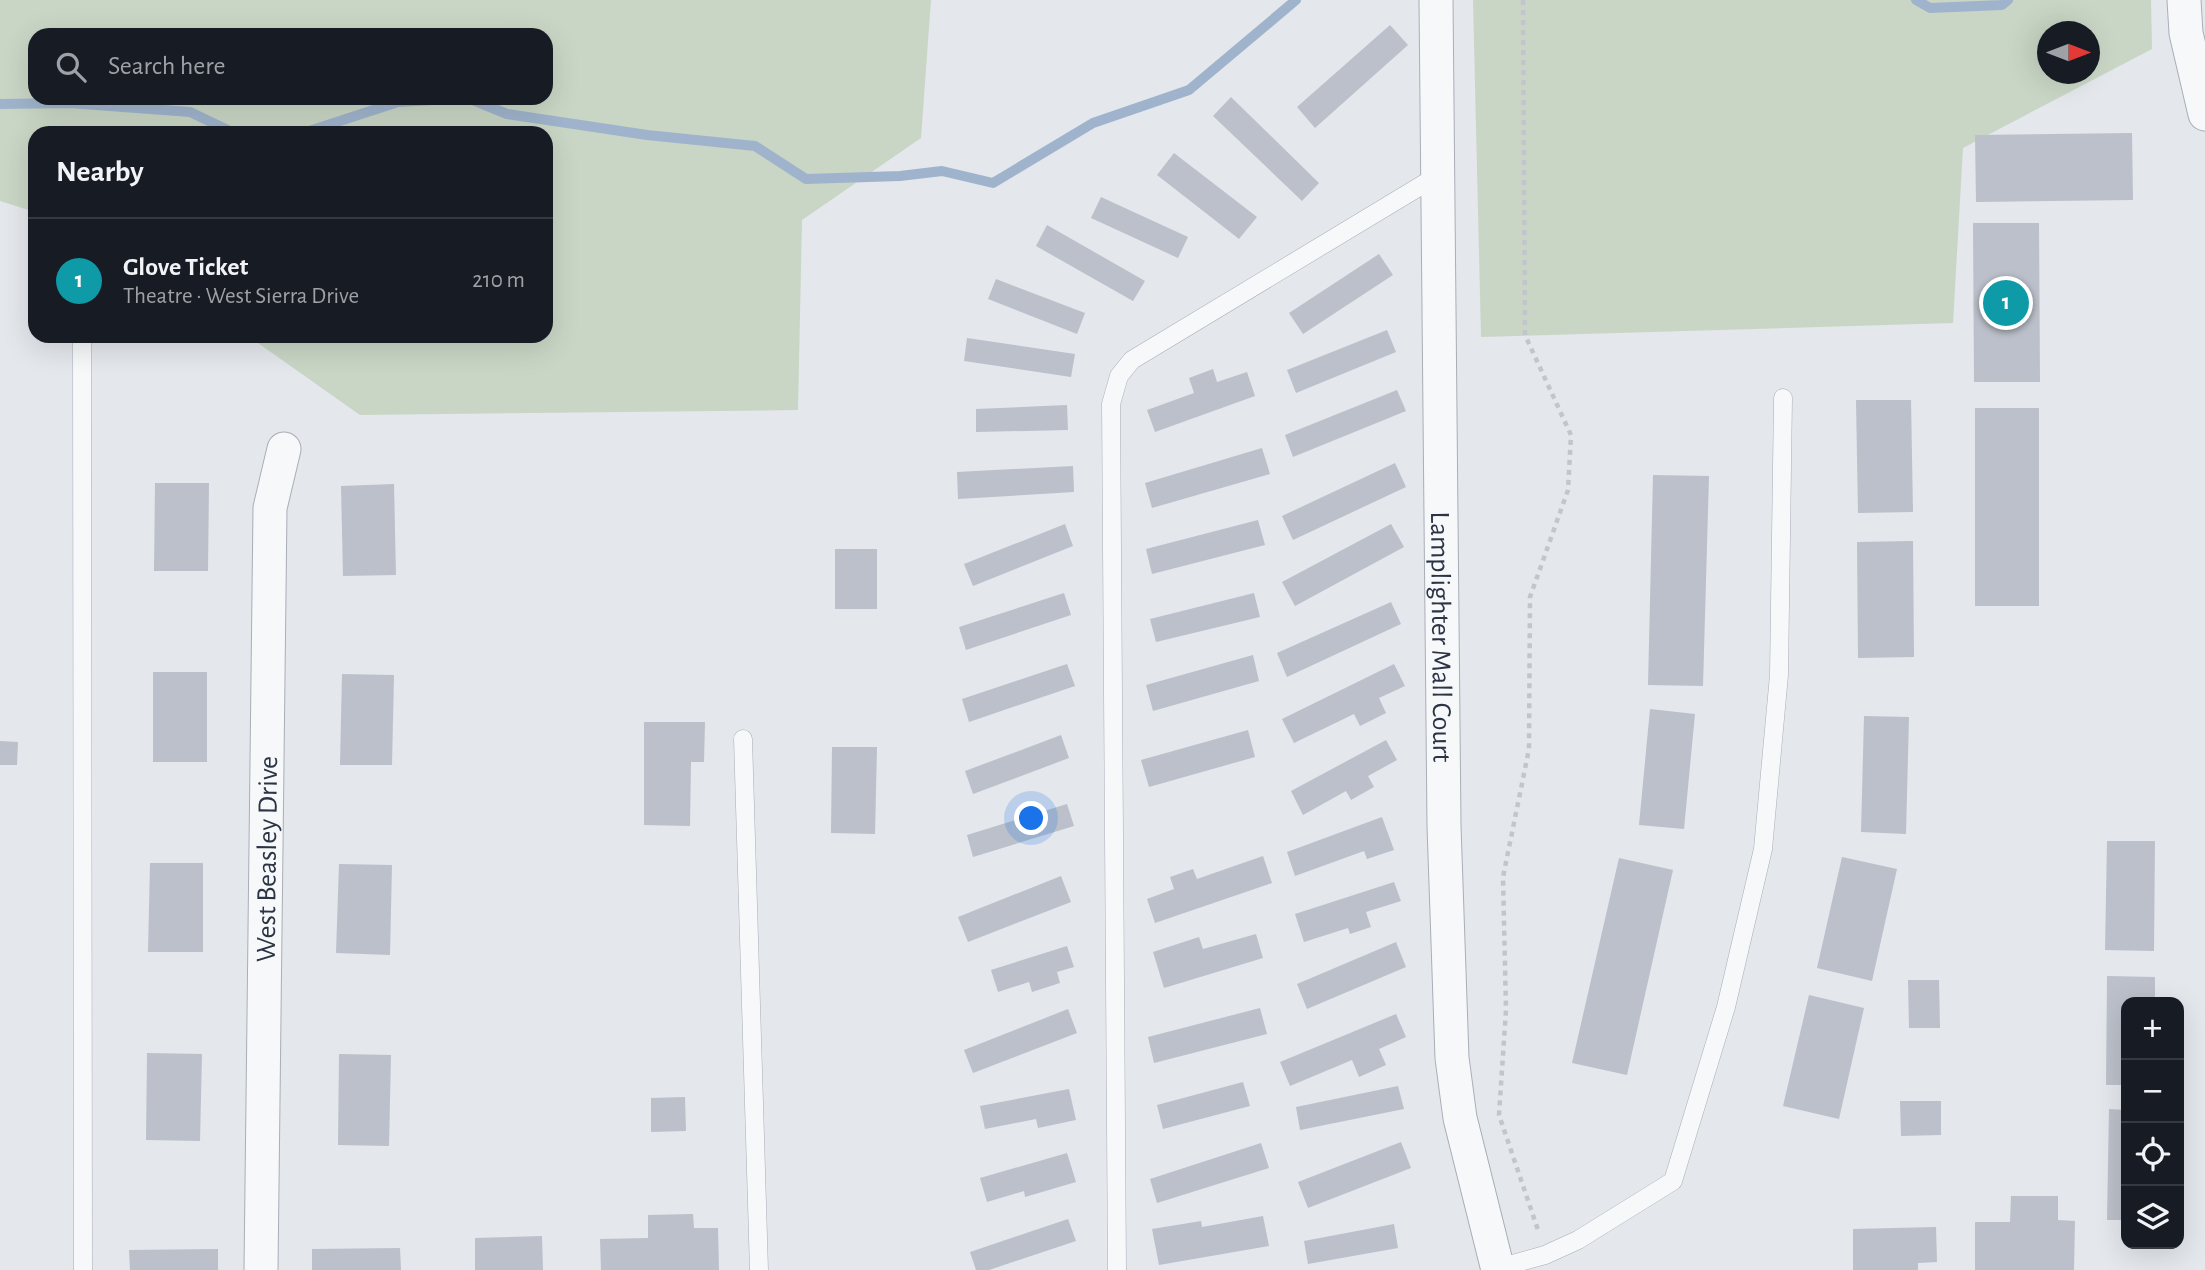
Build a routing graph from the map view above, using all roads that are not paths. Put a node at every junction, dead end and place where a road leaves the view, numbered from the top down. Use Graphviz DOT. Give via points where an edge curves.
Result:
graph roads {
  1 [pos="1436,0"];
  2 [pos="2184,0"];
  3 [pos="2205,114"];
  4 [pos="1437,176"];
  5 [pos="82,343"];
  6 [pos="1783,398"];
  7 [pos="284,449"];
  8 [pos="743,739"];
  9 [pos="1498,1269"];
  10 [pos="83,1270"];
  11 [pos="261,1270"];
  12 [pos="759,1270"];
  13 [pos="1117,1270"];
  1 -- 4 [label="street, Lamplighter Mall Court"];
  2 -- 3 [label="street" via="2186,33"];
  4 -- 9 [label="street, Lamplighter Mall Court" via="1444,827 1452,1058 1460,1118"];
  4 -- 13 [label="lane" via="1132,360 1119,376 1113,394"];
  5 -- 10 [label="lane"];
  6 -- 9 [label="lane" via="1779,675 1763,849 1726,1007 1673,1181 1578,1240"];
  7 -- 11 [label="street, West Beasley Drive" via="270,508"];
  8 -- 12 [label="lane"];
}
